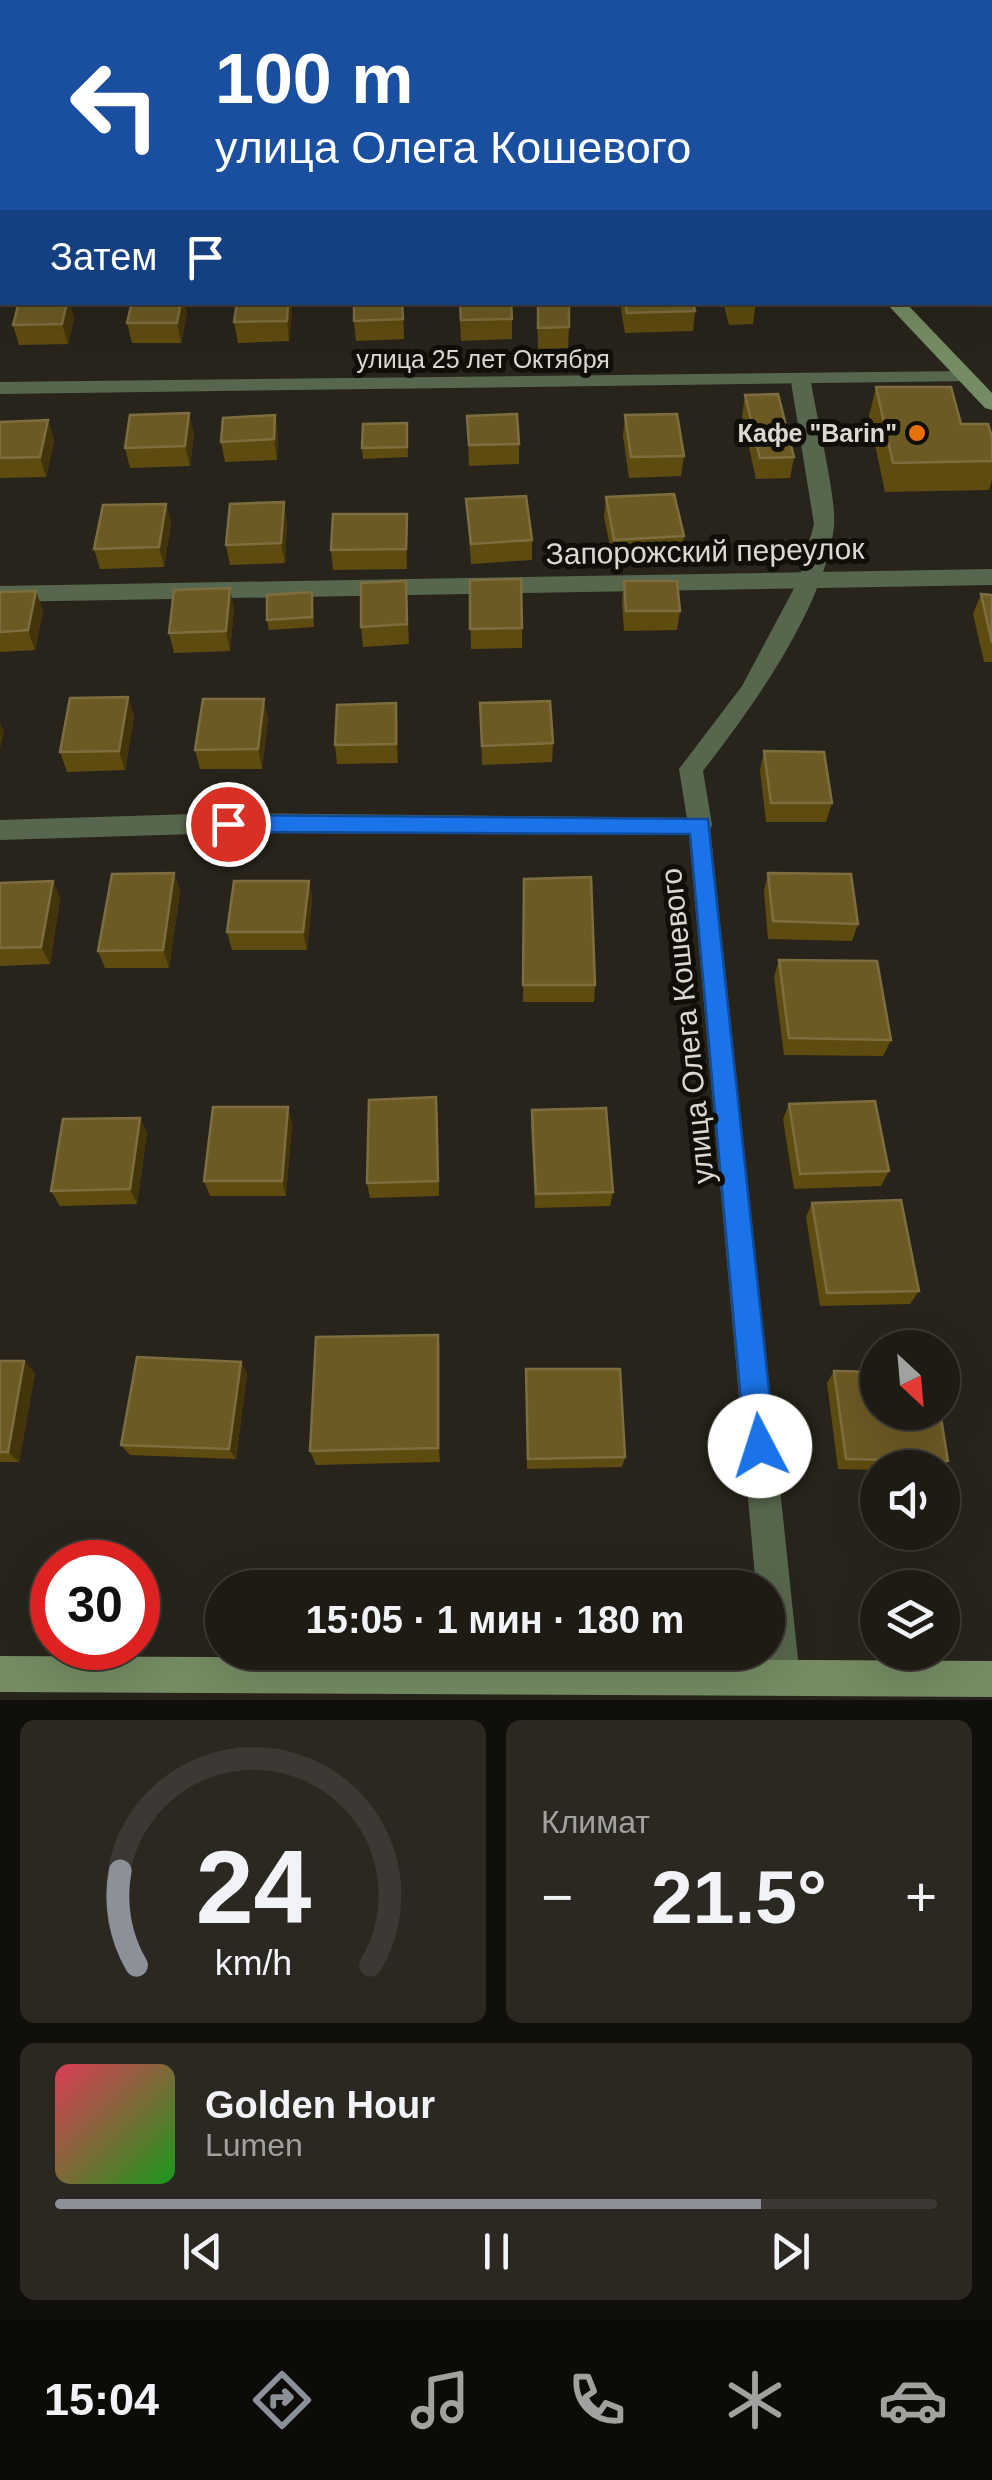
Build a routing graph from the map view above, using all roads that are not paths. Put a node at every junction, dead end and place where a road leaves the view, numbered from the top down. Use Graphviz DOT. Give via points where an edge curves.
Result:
graph roads {
  1 [pos="897,305"];
  2 [pos="966,377"];
  3 [pos="801,382"];
  4 [pos="0,388"];
  5 [pos="992,404"];
  6 [pos="992,576"];
  7 [pos="810,579"];
  8 [pos="0,594"];
  9 [pos="700,825"];
  10 [pos="0,830"];
  11 [pos="0,1674"];
  12 [pos="782,1678"];
  13 [pos="992,1678"];
  14 [pos="225,1688"];
  1 -- 2 [label="street"];
  2 -- 3 [label="street, улица 25 лет Октября"];
  2 -- 5 [label="street"];
  3 -- 4 [label="street, улица 25 лет Октября"];
  3 -- 7 [label="street" via="824,524"];
  6 -- 7 [label="street, Запорожский переулок"];
  7 -- 8 [label="street, Запорожский переулок"];
  7 -- 9 [label="street" via="751,692 691,769"];
  9 -- 10 [label="street, улица Олега Кошевого"];
  9 -- 12 [label="street, улица Олега Кошевого"];
  11 -- 14 [label="street"];
  12 -- 13 [label="street"];
  12 -- 14 [label="street"];
}
